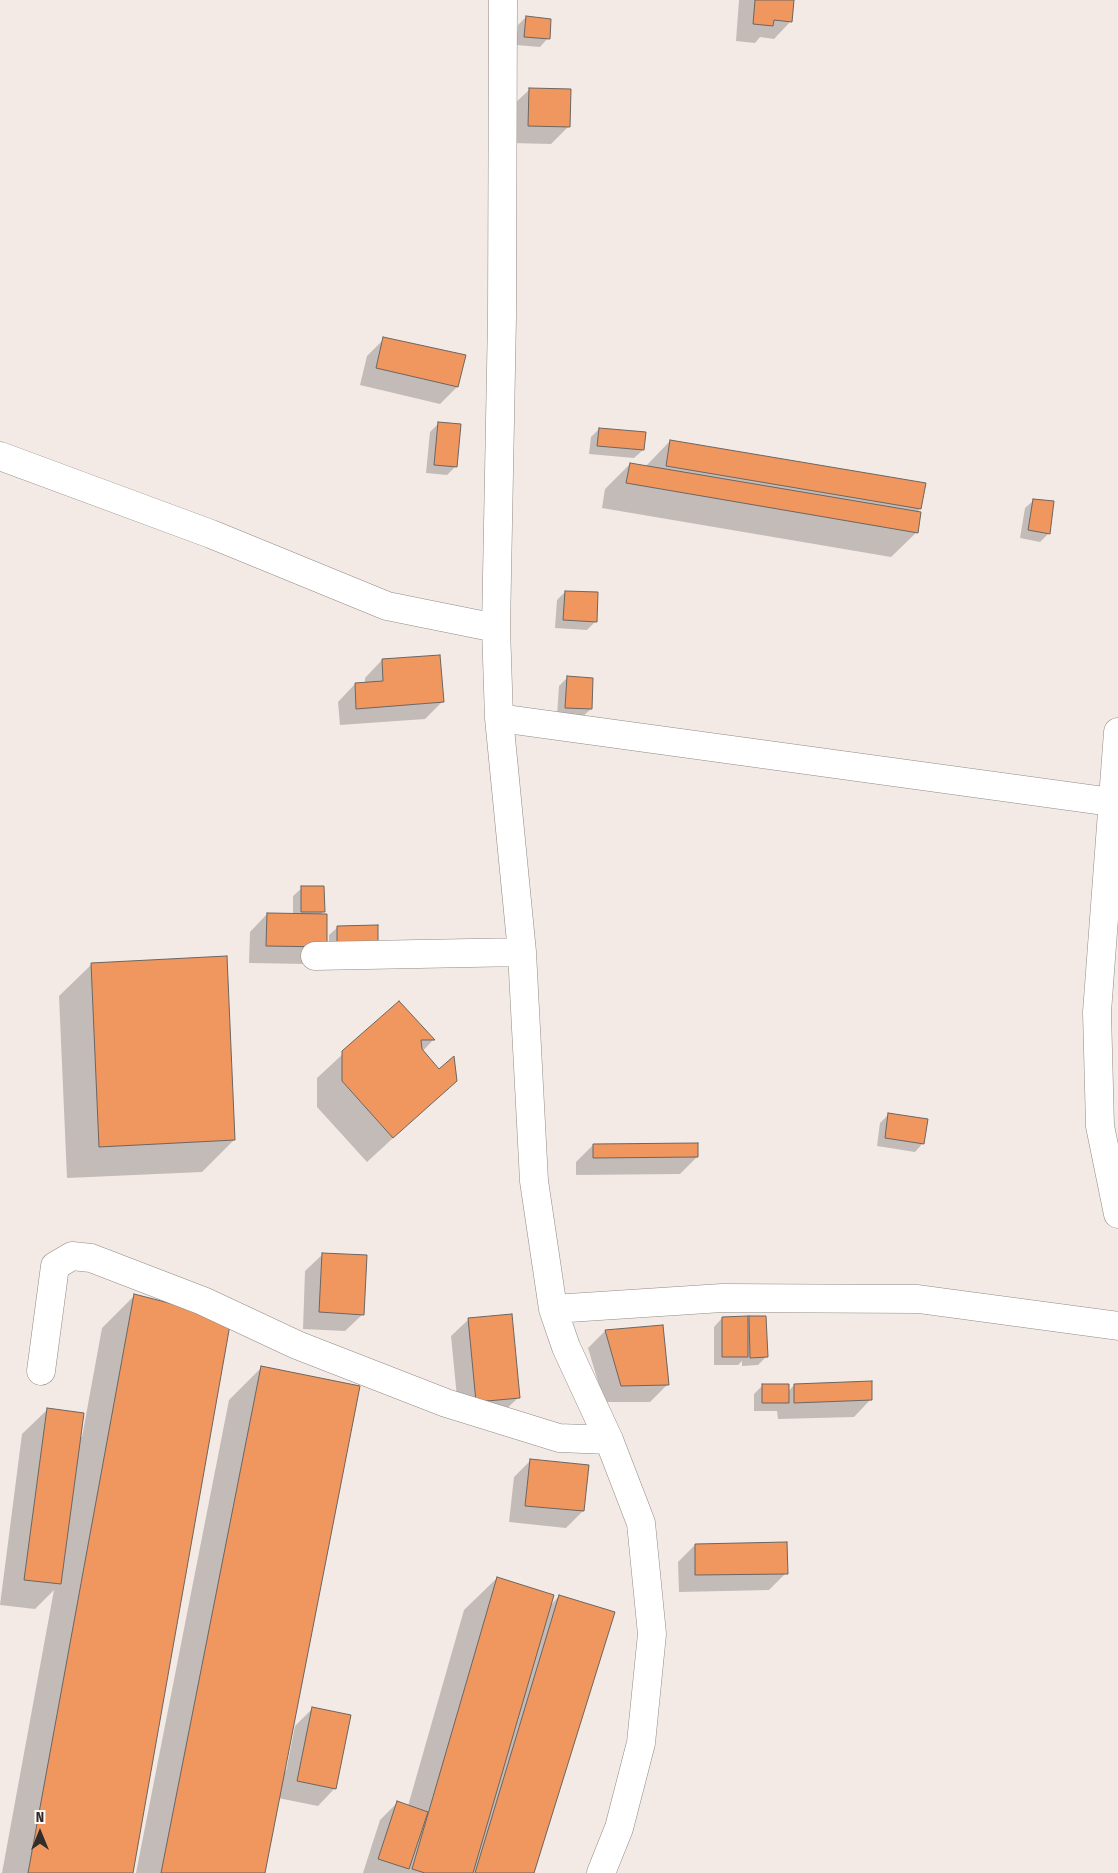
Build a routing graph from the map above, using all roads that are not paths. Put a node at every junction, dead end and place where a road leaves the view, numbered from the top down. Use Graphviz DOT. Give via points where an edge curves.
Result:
graph roads {
  1 [pos="503,0"];
  2 [pos="0,456"];
  3 [pos="496,628"];
  4 [pos="499,718"];
  5 [pos="1118,732"];
  6 [pos="1116,803"];
  7 [pos="522,952"];
  8 [pos="315,956"];
  9 [pos="1118,1214"];
  10 [pos="552,1309"];
  11 [pos="1118,1326"];
  12 [pos="42,1371"];
  13 [pos="609,1440"];
  14 [pos="601,1873"];
  1 -- 3 [label="street"];
  2 -- 3 [label="street" via="211,534 387,606"];
  3 -- 4 [label="street"];
  4 -- 6 [label="street"];
  4 -- 7 [label="street"];
  5 -- 6 [label="street"];
  6 -- 9 [label="street" via="1097,1012 1100,1126"];
  7 -- 8 [label="street"];
  7 -- 10 [label="street" via="534,1181"];
  10 -- 11 [label="street" via="722,1298 918,1299"];
  10 -- 13 [label="street"];
  12 -- 13 [label="street" via="55,1266 72,1256 91,1258 203,1300 297,1345 446,1403 559,1438"];
  13 -- 14 [label="street" via="641,1523 652,1634 641,1743 620,1828"];
}
